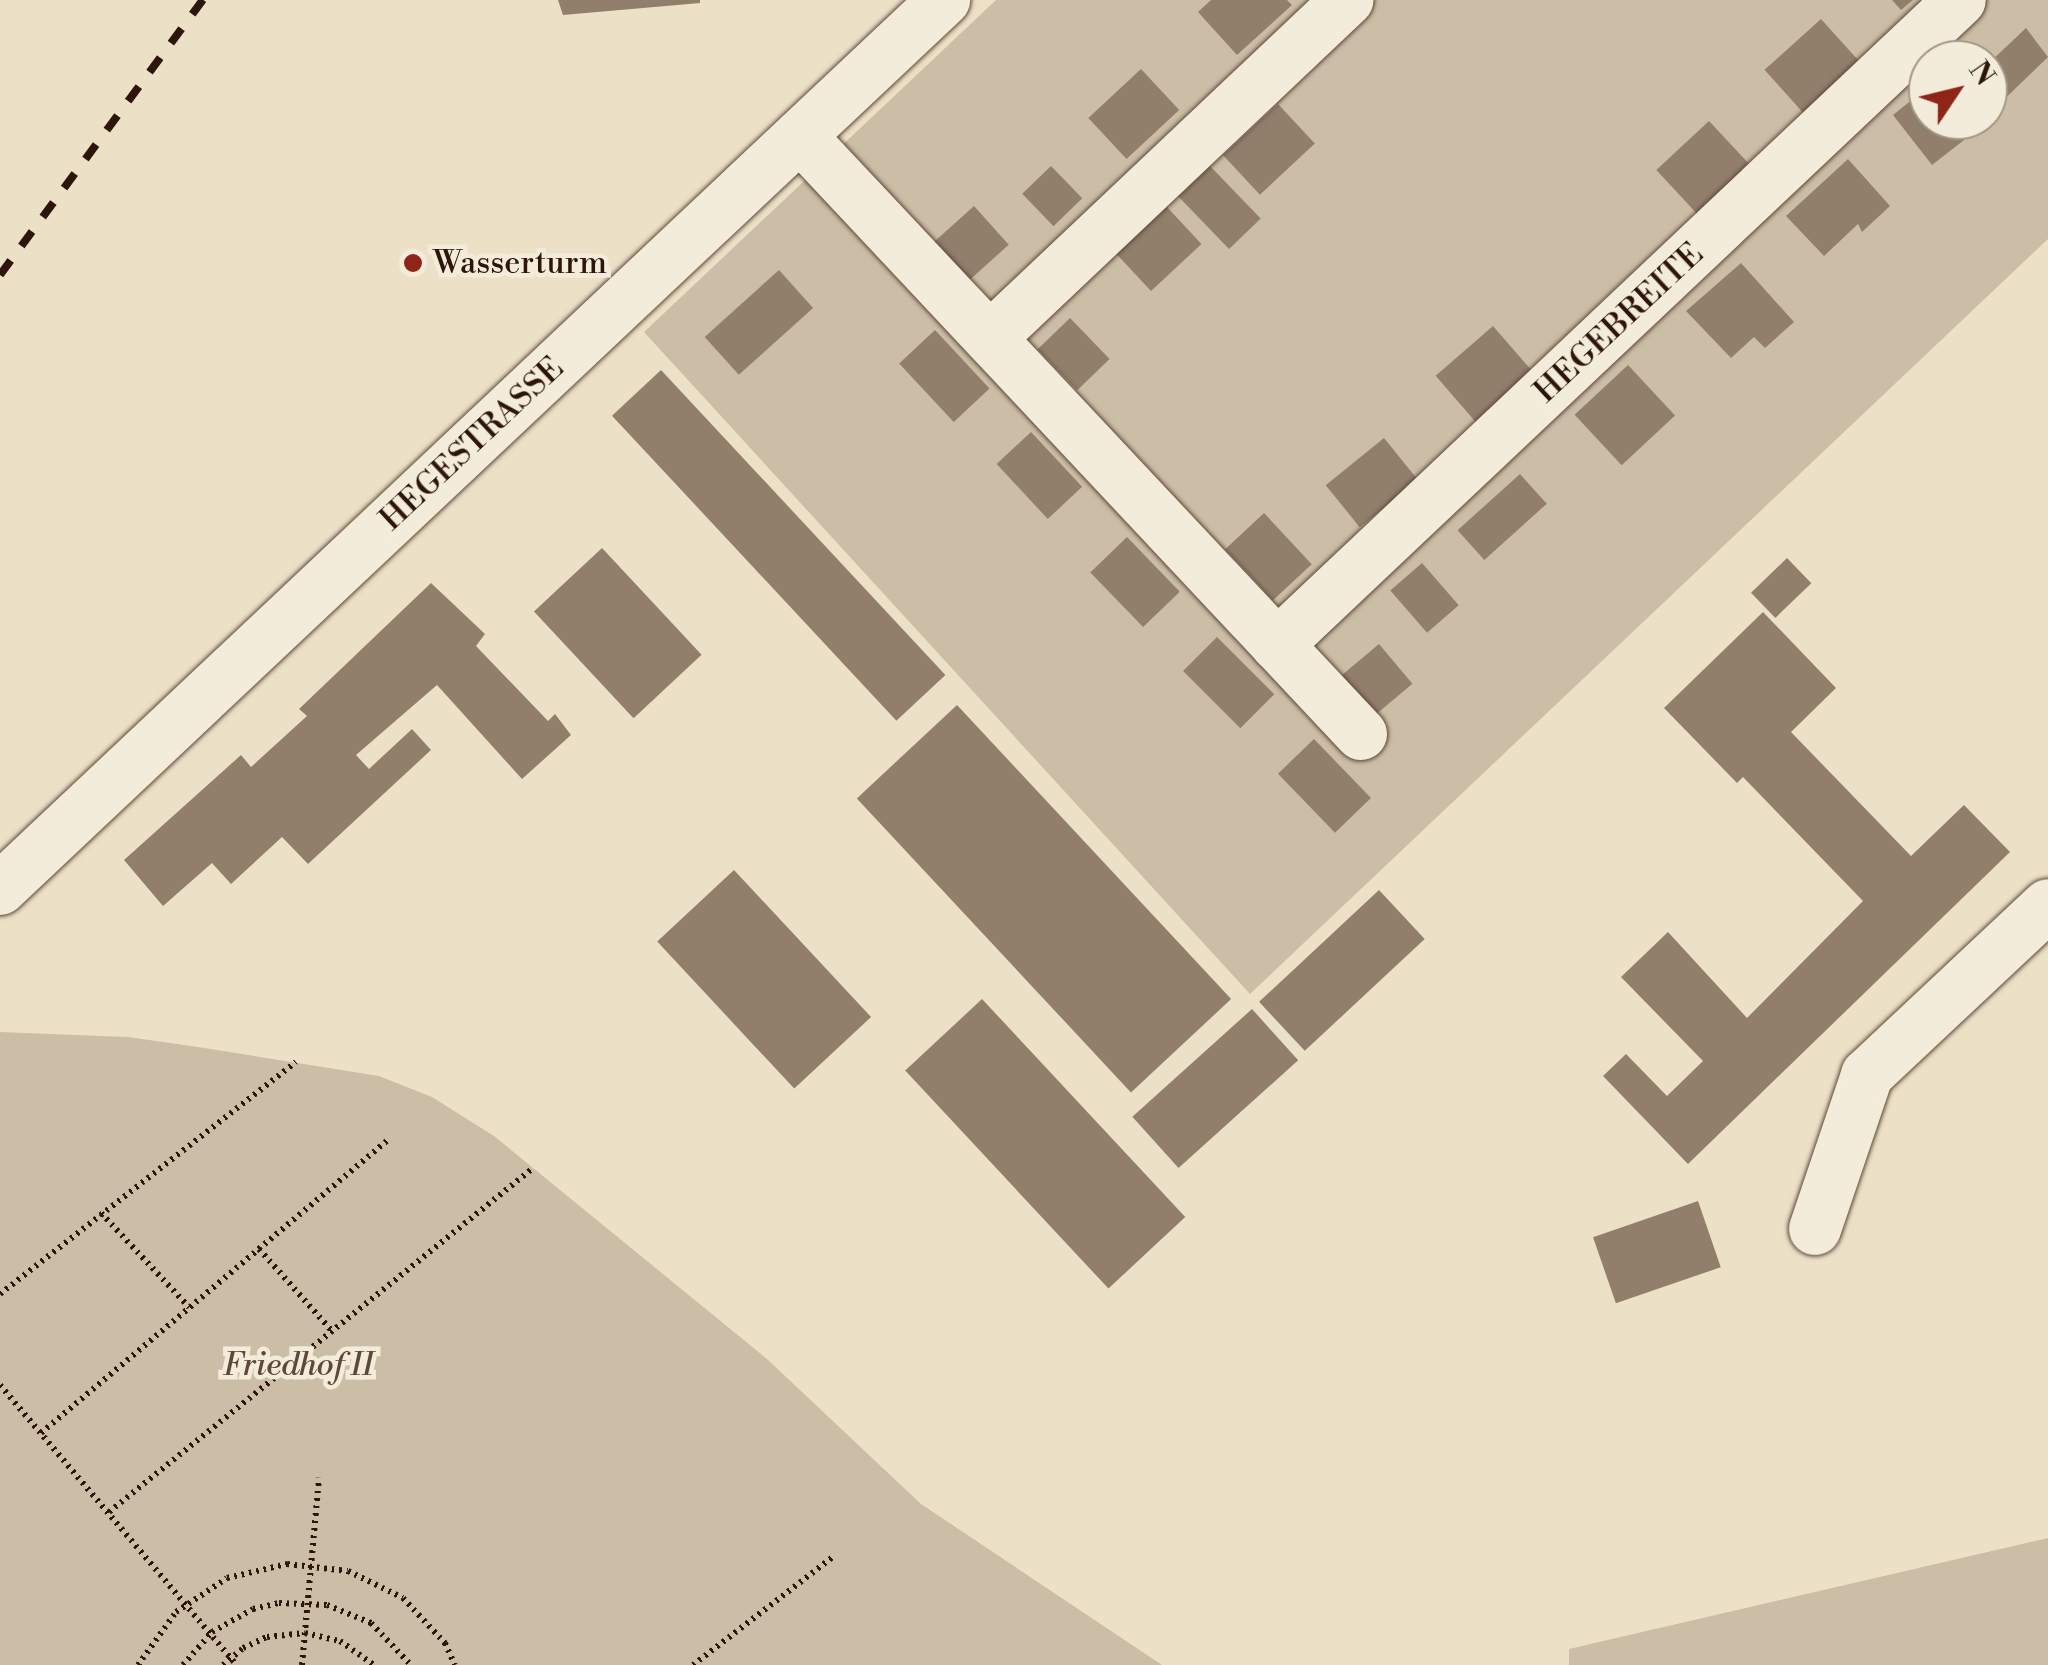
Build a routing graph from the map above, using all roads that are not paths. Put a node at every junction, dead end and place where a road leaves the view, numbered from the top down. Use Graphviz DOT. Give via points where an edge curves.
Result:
graph roads {
  1 [pos="944,0"];
  2 [pos="1347,0"];
  3 [pos="1960,0"];
  4 [pos="800,136"];
  5 [pos="990,338"];
  6 [pos="1277,645"];
  7 [pos="1361,734"];
  8 [pos="0,889"];
  9 [pos="2048,905"];
  10 [pos="1815,1229"];
  1 -- 4 [label="street, HEGESTRASSE"];
  2 -- 5 [label="street"];
  3 -- 6 [label="street, HEGEBREITE"];
  4 -- 5 [label="street"];
  4 -- 8 [label="street, HEGESTRASSE"];
  5 -- 6 [label="street"];
  6 -- 7 [label="street"];
  9 -- 10 [label="street" via="1867,1076"];
}
